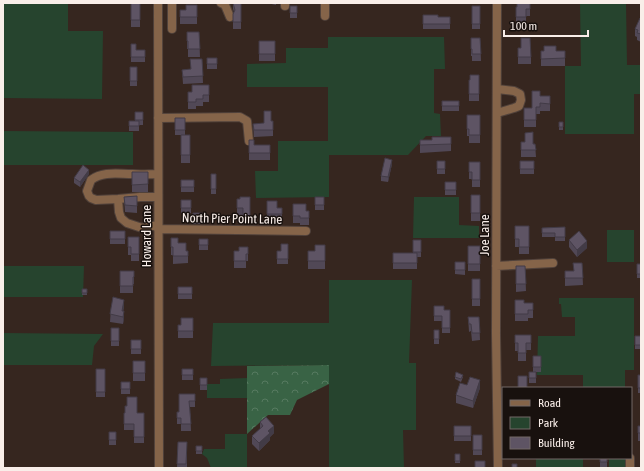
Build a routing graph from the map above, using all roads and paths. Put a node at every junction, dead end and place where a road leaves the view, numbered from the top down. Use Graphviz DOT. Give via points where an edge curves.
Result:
graph roads {
  1 [pos="158,3"];
  2 [pos="172,3"];
  3 [pos="221,3"];
  4 [pos="325,3"];
  5 [pos="497,3"];
  6 [pos="325,16"];
  7 [pos="230,17"];
  8 [pos="172,29"];
  9 [pos="496,89"];
  10 [pos="496,113"];
  11 [pos="158,118"];
  12 [pos="249,141"];
  13 [pos="158,174"];
  14 [pos="158,197"];
  15 [pos="118,199"];
  16 [pos="158,227"];
  17 [pos="306,231"];
  18 [pos="553,263"];
  19 [pos="496,266"];
  20 [pos="159,468"];
  21 [pos="498,468"];
  1 -- 11 [label="street, Howard Lane"];
  2 -- 8 [label="street"];
  3 -- 7 [label="street" via="225,5"];
  4 -- 6 [label="street"];
  5 -- 9 [label="street, Joe Lane"];
  9 -- 10 [label="street, Joe Lane"];
  9 -- 10 [label="street" via="514,91 520,94 521,100 519,106"];
  10 -- 19 [label="street, Joe Lane"];
  11 -- 12 [label="street" via="240,117 247,121"];
  11 -- 13 [label="street, Howard Lane"];
  13 -- 14 [label="street, Howard Lane"];
  13 -- 15 [label="street" via="117,173 100,175 91,180 88,191 91,198"];
  14 -- 15 [label="street"];
  14 -- 16 [label="street, Howard Lane"];
  15 -- 16 [label="street, North Pier Point Lane" via="121,218 127,223 142,228"];
  16 -- 17 [label="street, North Pier Point Lane"];
  16 -- 20 [label="street, Howard Lane"];
  18 -- 19 [label="street"];
  19 -- 21 [label="street, Joe Lane"];
}
